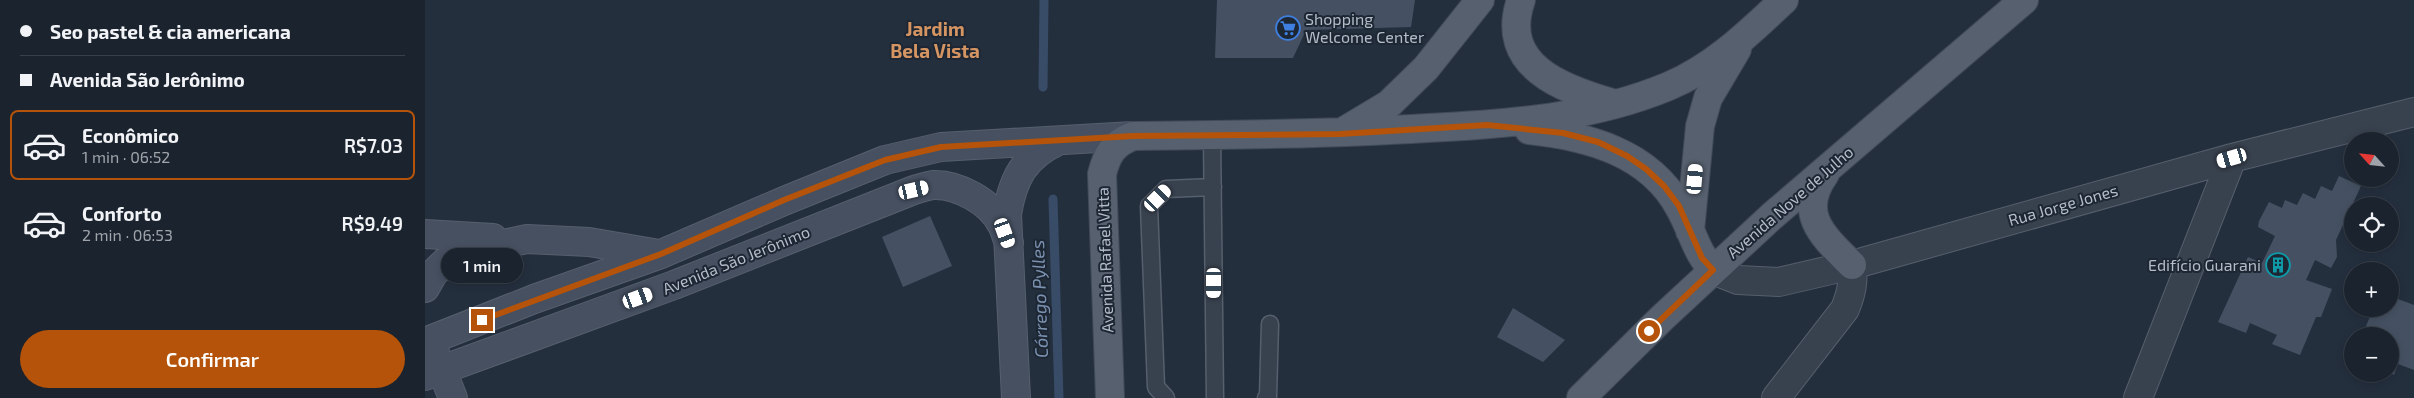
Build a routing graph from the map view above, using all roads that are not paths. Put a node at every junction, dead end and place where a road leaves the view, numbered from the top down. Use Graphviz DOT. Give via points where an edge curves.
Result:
graph roads {
  1 [pos="1480,0"];
  2 [pos="1521,0"];
  3 [pos="1778,0"];
  4 [pos="1784,0"];
  5 [pos="2011,0"];
  6 [pos="2024,0"];
  7 [pos="1756,26"];
  8 [pos="1983,34"];
  9 [pos="1614,104"];
  10 [pos="2414,112"];
  11 [pos="1487,125"];
  12 [pos="1340,134"];
  13 [pos="1133,136"];
  14 [pos="1212,136"];
  15 [pos="1062,140"];
  16 [pos="2232,158"];
  17 [pos="1832,164"];
  18 [pos="1213,187"];
  19 [pos="1690,233"];
  20 [pos="425,234"];
  21 [pos="527,240"];
  22 [pos="1009,243"];
  23 [pos="661,254"];
  24 [pos="1852,265"];
  25 [pos="1713,270"];
  26 [pos="425,288"];
  27 [pos="1270,324"];
  28 [pos="427,335"];
  29 [pos="433,373"];
  30 [pos="453,398"];
  31 [pos="1016,398"];
  32 [pos="1110,398"];
  33 [pos="1166,398"];
  34 [pos="1215,398"];
  35 [pos="1266,398"];
  36 [pos="1581,398"];
  37 [pos="1776,398"];
  38 [pos="2138,398"];
  1 -- 12 [label="main road" via="1426,68 1389,104"];
  2 -- 9 [label="main road" via="1517,29 1522,51 1535,68 1555,83"];
  3 -- 7 [label="main road"];
  4 -- 7 [label="main road, Avenida São Jerônimo"];
  5 -- 8 [label="main road"];
  6 -- 8 [label="main road"];
  7 -- 9 [label="main road, Avenida São Jerônimo" via="1700,69 1671,86"];
  7 -- 19 [label="main road" via="1723,69 1708,98 1700,126"];
  8 -- 17 [label="main road, Avenida Nove de Julho"];
  9 -- 11 [label="main road, Avenida São Jerônimo" via="1569,114"];
  10 -- 16 [label="street, Rua Jorge Jones"];
  11 -- 12 [label="main road, Avenida São Jerônimo"];
  11 -- 19 [label="main road" via="1563,133 1598,142 1627,156 1664,186 1679,206"];
  12 -- 14 [label="main road, Avenida São Jerônimo"];
  13 -- 14 [label="main road, Avenida São Jerônimo"];
  13 -- 15 [label="main road, Avenida São Jerônimo"];
  13 -- 32 [label="main road, Avenida Rafael Vitta" via="1111,150 1102,174"];
  14 -- 18 [label="lane"];
  15 -- 22 [label="main road" via="1031,157 1019,174 1007,214"];
  15 -- 23 [label="main road, Avenida São Jerônimo" via="941,147 885,160"];
  16 -- 24 [label="street, Rua Jorge Jones"];
  16 -- 38 [label="street"];
  17 -- 24 [label="main road" via="1815,194 1814,220 1822,234"];
  17 -- 25 [label="main road, Avenida Nove de Julho"];
  18 -- 33 [label="lane" via="1166,189 1149,206 1156,387"];
  18 -- 34 [label="lane"];
  19 -- 25 [label="main road" via="1702,258"];
  20 -- 21 [label="main road"];
  21 -- 23 [label="main road, Avenida São Jerônimo" via="589,242"];
  21 -- 26 [label="main road, Avenida São Jerônimo" via="465,252 445,262"];
  22 -- 29 [label="main road, Avenida São Jerônimo" via="1002,224 990,209 953,188 933,185 674,286"];
  22 -- 31 [label="main road"];
  23 -- 28 [label="main road, Avenida São Jerônimo"];
  24 -- 25 [label="street, Rua Jorge Jones" via="1779,282 1738,280"];
  24 -- 37 [label="street" via="1854,280 1845,309"];
  25 -- 36 [label="main road, Avenida Nove de Julho"];
  27 -- 35 [label="lane"];
  28 -- 29 [label="main road, Avenida São Jerônimo"];
  29 -- 30 [label="main road"];
}
